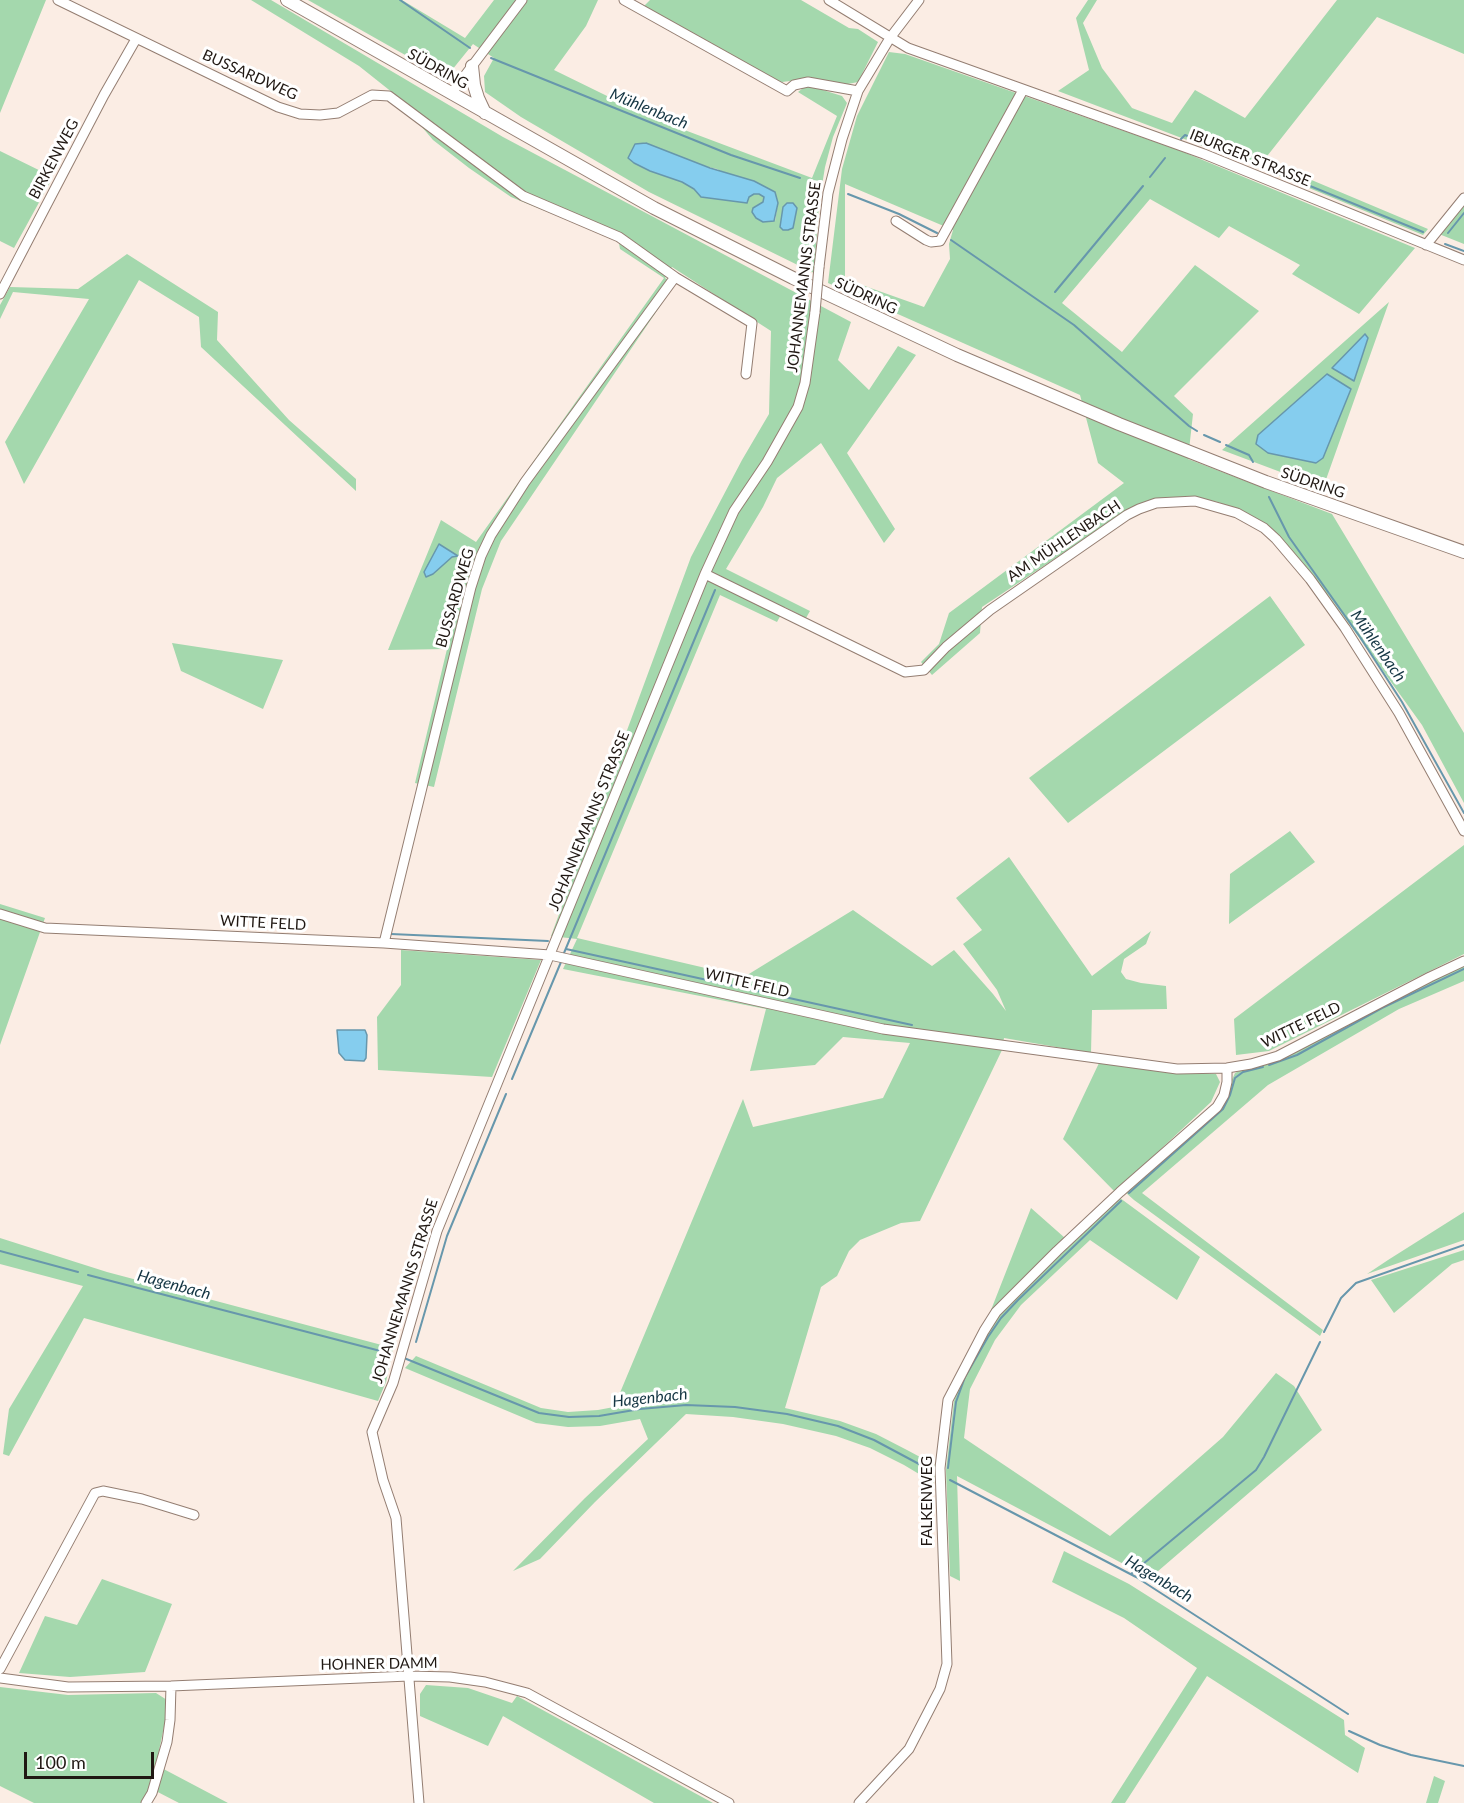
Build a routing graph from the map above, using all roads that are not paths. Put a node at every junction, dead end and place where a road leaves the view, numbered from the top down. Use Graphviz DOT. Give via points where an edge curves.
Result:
graph roads {
  1 [pos="58,0"];
  2 [pos="286,0"];
  3 [pos="522,0"];
  4 [pos="624,0"];
  5 [pos="829,0"];
  6 [pos="918,0"];
  7 [pos="890,38"];
  8 [pos="136,39"];
  9 [pos="472,66"];
  10 [pos="1023,90"];
  11 [pos="858,91"];
  12 [pos="450,94"];
  13 [pos="485,113"];
  14 [pos="1464,198"];
  15 [pos="896,221"];
  16 [pos="1426,245"];
  17 [pos="1464,260"];
  18 [pos="675,277"];
  19 [pos="0,294"];
  20 [pos="746,375"];
  21 [pos="1464,552"];
  22 [pos="705,574"];
  23 [pos="1464,831"];
  24 [pos="0,914"];
  25 [pos="384,943"];
  26 [pos="550,955"];
  27 [pos="1464,961"];
  28 [pos="1227,1068"];
  29 [pos="194,1515"];
  30 [pos="0,1669"];
  31 [pos="409,1676"];
  32 [pos="0,1678"];
  33 [pos="171,1686"];
  34 [pos="146,1803"];
  35 [pos="419,1803"];
  36 [pos="729,1803"];
  37 [pos="859,1803"];
  1 -- 8 [label="street, BUSSARDWEG"];
  2 -- 12 [label="main road, SÜDRING"];
  3 -- 9 [label="street"];
  4 -- 11 [label="street" via="787,91 808,82"];
  5 -- 7 [label="street, IBURGER STRASSE"];
  6 -- 7 [label="street, JOHANNEMANNS STRASSE"];
  7 -- 10 [label="street, IBURGER STRASSE"];
  7 -- 11 [label="street, JOHANNEMANNS STRASSE"];
  8 -- 18 [label="street, BUSSARDWEG" via="300,114 338,113 372,95 389,96 524,196 619,237"];
  8 -- 19 [label="street, BIRKENWEG"];
  9 -- 12 [label="street"];
  9 -- 13 [label="main road" via="474,85"];
  10 -- 15 [label="street" via="940,241 926,240"];
  10 -- 16 [label="street, IBURGER STRASSE" via="1204,154"];
  11 -- 22 [label="street, JOHANNEMANNS STRASSE, bridge" via="828,193 815,312 798,407 734,511"];
  12 -- 13 [label="main road, SÜDRING"];
  13 -- 21 [label="main road, SÜDRING" via="654,208 957,355 1266,482"];
  14 -- 16 [label="street"];
  16 -- 17 [label="street, IBURGER STRASSE"];
  18 -- 20 [label="street, BUSSARDWEG" via="752,323"];
  18 -- 25 [label="street, BUSSARDWEG" via="525,482 481,556"];
  22 -- 23 [label="street, AM MÜHLENBACH" via="905,672 924,670 990,610 1139,509 1156,503 1195,501 1237,513 1275,539 1345,628 1400,713"];
  22 -- 26 [label="street, JOHANNEMANNS STRASSE"];
  24 -- 25 [label="street, WITTE FELD" via="45,928"];
  25 -- 26 [label="street, WITTE FELD"];
  26 -- 28 [label="street, WITTE FELD" via="883,1029 1177,1069"];
  26 -- 31 [label="street, JOHANNEMANNS STRASSE" via="436,1231 393,1383 372,1432 396,1518"];
  27 -- 28 [label="street, WITTE FELD" via="1278,1056"];
  28 -- 37 [label="street, FALKENWEG" via="1225,1088 1217,1107 1137,1176 996,1312 948,1400 940,1468 946,1664 940,1689 909,1749"];
  29 -- 30 [label="street" via="103,1491 95,1493"];
  31 -- 33 [label="street, HOHNER DAMM"];
  31 -- 35 [label="street, JOHANNEMANNS STRASSE"];
  31 -- 36 [label="street, HOHNER DAMM" via="485,1682 527,1693"];
  32 -- 33 [label="street, HOHNER DAMM" via="68,1687"];
  33 -- 34 [label="street" via="166,1742"];
}
